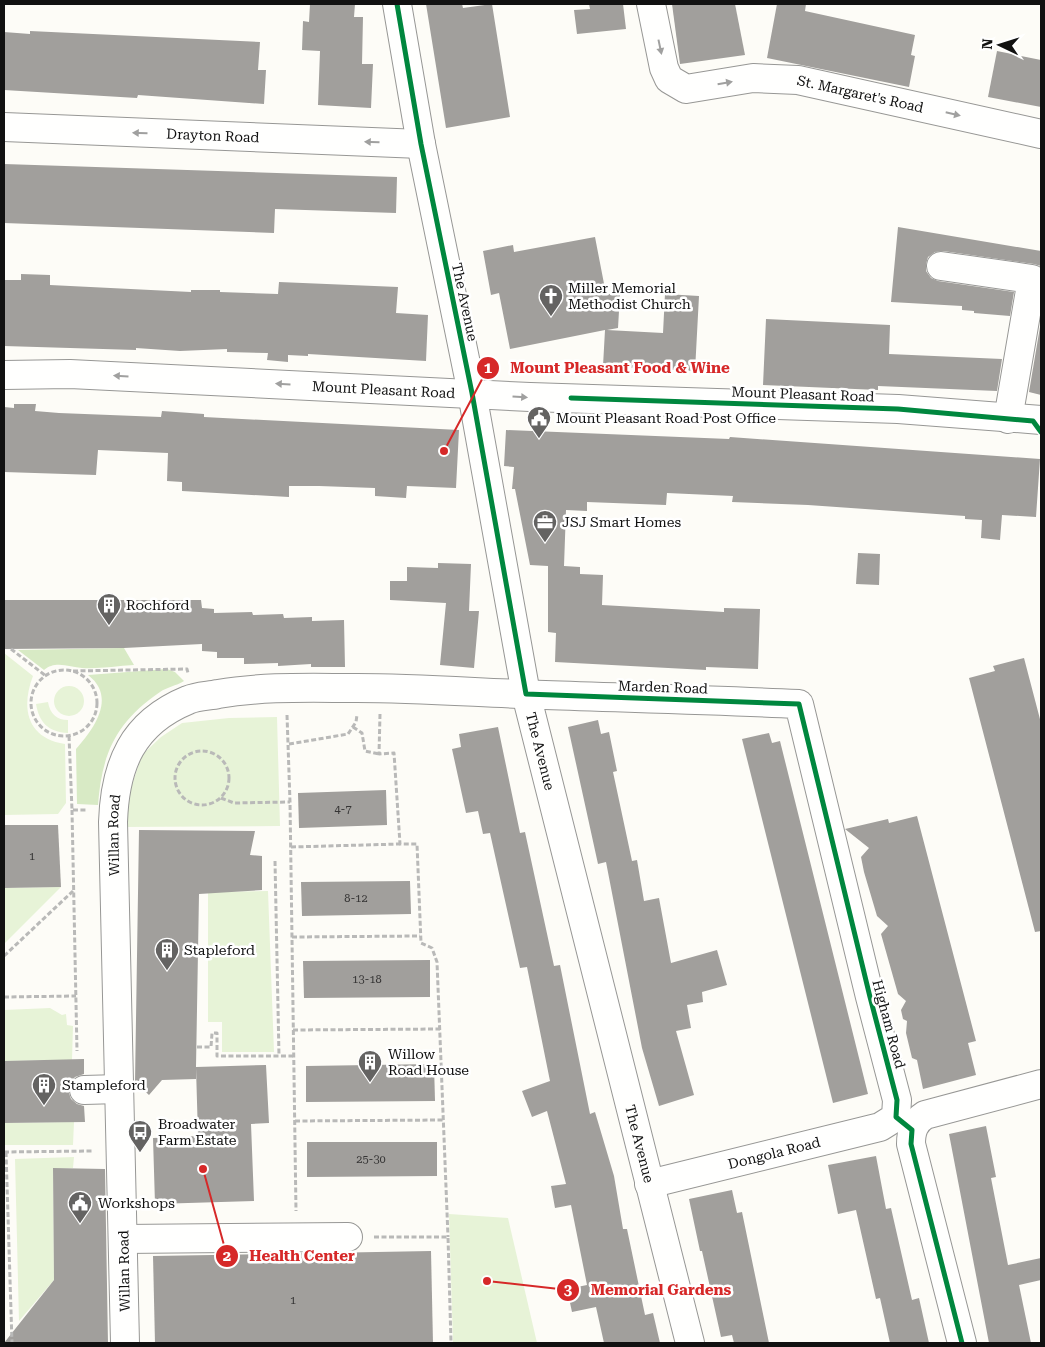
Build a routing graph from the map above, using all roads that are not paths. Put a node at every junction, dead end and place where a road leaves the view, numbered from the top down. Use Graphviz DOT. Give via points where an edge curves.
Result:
graph roads {
  1 [pos="397,4"];
  2 [pos="651,4"];
  3 [pos="4,127"];
  4 [pos="1041,134"];
  5 [pos="421,144"];
  6 [pos="941,266"];
  7 [pos="4,374"];
  8 [pos="472,393"];
  9 [pos="1008,419"];
  10 [pos="1041,420"];
  11 [pos="526,694"];
  12 [pos="800,704"];
  13 [pos="1041,1084"];
  14 [pos="119,1089"];
  15 [pos="84,1090"];
  16 [pos="904,1124"];
  17 [pos="649,1184"];
  18 [pos="348,1237"];
  19 [pos="123,1239"];
  20 [pos="125,1343"];
  21 [pos="690,1343"];
  22 [pos="962,1343"];
  1 -- 5 [label="street, The Avenue"];
  2 -- 4 [label="street, St. Margaret's Road, one-way" via="664,68 669,78 686,89 753,78 798,80"];
  5 -- 3 [label="street, Drayton Road, one-way"];
  5 -- 8 [label="street, The Avenue"];
  6 -- 9 [label="street" via="1032,279"];
  8 -- 7 [label="street, Mount Pleasant Road, one-way" via="70,374"];
  8 -- 9 [label="street, Mount Pleasant Road, one-way" via="898,409"];
  8 -- 11 [label="street, The Avenue"];
  9 -- 10 [label="street, Mount Pleasant Road"];
  11 -- 12 [label="street, Marden Road"];
  11 -- 14 [label="street, Willan Road" via="370,688 249,689 190,699 143,729 131,744 121,766 114,810"];
  11 -- 17 [label="street, The Avenue"];
  12 -- 16 [label="street, Higham Road"];
  13 -- 16 [label="street, Dongola Road" via="925,1115"];
  14 -- 15 [label="street"];
  14 -- 19 [label="street, Willan Road"];
  16 -- 17 [label="street, Dongola Road" via="880,1127"];
  16 -- 22 [label="street, Higham Road"];
  17 -- 21 [label="street, The Avenue"];
  18 -- 19 [label="street"];
  19 -- 20 [label="street, Willan Road"];
}
